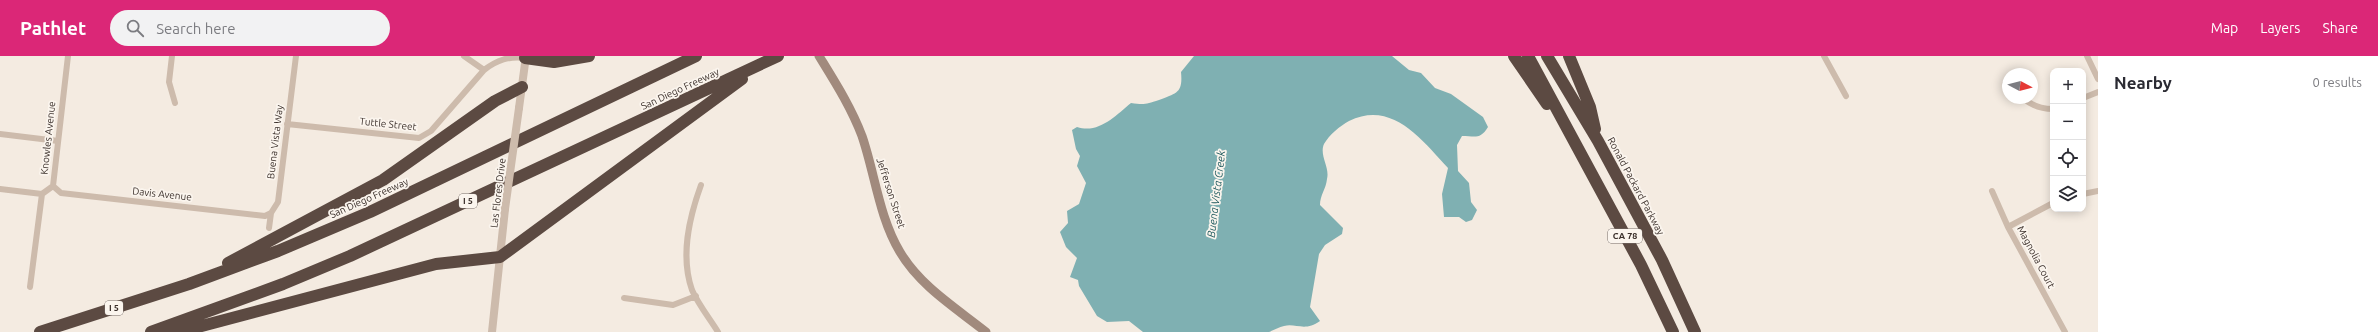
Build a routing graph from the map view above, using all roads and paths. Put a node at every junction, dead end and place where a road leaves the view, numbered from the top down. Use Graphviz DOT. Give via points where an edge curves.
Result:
graph roads {
  1 [pos="68,56"];
  2 [pos="172,56"];
  3 [pos="296,56"];
  4 [pos="464,56"];
  5 [pos="590,56"];
  6 [pos="696,56"];
  7 [pos="778,56"];
  8 [pos="819,56"];
  9 [pos="1514,56"];
  10 [pos="1528,56"];
  11 [pos="1547,56"];
  12 [pos="1569,56"];
  13 [pos="1824,56"];
  14 [pos="2087,56"];
  15 [pos="526,57"];
  16 [pos="764,63"];
  17 [pos="484,70"];
  18 [pos="2098,79"];
  19 [pos="522,87"];
  20 [pos="2098,92"];
  21 [pos="1846,96"];
  22 [pos="2086,97"];
  23 [pos="175,103"];
  24 [pos="2029,104"];
  25 [pos="2050,109"];
  26 [pos="287,124"];
  27 [pos="0,134"];
  28 [pos="58,141"];
  29 [pos="1574,142"];
  30 [pos="1598,142"];
  31 [pos="701,185"];
  32 [pos="53,186"];
  33 [pos="0,189"];
  34 [pos="1992,191"];
  35 [pos="2098,191"];
  36 [pos="2086,193"];
  37 [pos="42,194"];
  38 [pos="2050,205"];
  39 [pos="271,213"];
  40 [pos="2008,227"];
  41 [pos="269,228"];
  42 [pos="500,257"];
  43 [pos="189,284"];
  44 [pos="30,287"];
  45 [pos="696,296"];
  46 [pos="624,298"];
  47 [pos="40,332"];
  48 [pos="151,332"];
  49 [pos="171,332"];
  50 [pos="492,332"];
  51 [pos="718,332"];
  52 [pos="986,332"];
  53 [pos="1673,332"];
  54 [pos="1695,332"];
  55 [pos="2064,332"];
  1 -- 28 [label="street, Knowles Avenue"];
  2 -- 23 [label="street" via="169,82"];
  3 -- 26 [label="street, Buena Vista Way"];
  4 -- 17 [label="street"];
  5 -- 15 [label="highway" via="554,62"];
  6 -- 43 [label="highway, San Diego Freeway / I 5" via="370,212 278,251"];
  7 -- 16 [label="highway, San Diego Freeway / I 5"];
  8 -- 52 [label="main road, Jefferson Street" via="845,98 862,136 888,227 900,252 929,286"];
  9 -- 29 [label="highway"];
  10 -- 29 [label="highway, CA 78"];
  11 -- 30 [label="highway, Ronald Packard Parkway / CA 78"];
  12 -- 30 [label="highway" via="1590,107"];
  13 -- 21 [label="street"];
  14 -- 18 [label="street"];
  15 -- 17 [label="street, Tuttle Street" via="514,57 494,63"];
  15 -- 19 [label="street, Las Flores Drive"];
  16 -- 42 [label="highway"];
  16 -- 48 [label="highway, San Diego Freeway / I 5" via="350,256"];
  17 -- 26 [label="street, Tuttle Street" via="431,131 419,138"];
  19 -- 42 [label="street, Las Flores Drive, bridge"];
  19 -- 43 [label="highway" via="495,101 383,180"];
  20 -- 22 [label="street"];
  24 -- 25 [label="street"];
  26 -- 39 [label="street, Buena Vista Way" via="278,202"];
  27 -- 28 [label="street"];
  28 -- 32 [label="street, Knowles Avenue"];
  29 -- 53 [label="highway, CA 78" via="1641,265"];
  30 -- 54 [label="highway, Ronald Packard Parkway / CA 78" via="1662,260"];
  31 -- 45 [label="street" via="692,208 686,263 692,291"];
  32 -- 37 [label="street, Knowles Avenue"];
  32 -- 39 [label="street, Davis Avenue" via="61,193 265,216"];
  33 -- 37 [label="street"];
  34 -- 40 [label="street, Magnolia Court"];
  35 -- 36 [label="street"];
  37 -- 44 [label="street"];
  38 -- 40 [label="street"];
  39 -- 41 [label="street, Buena Vista Way"];
  40 -- 55 [label="street, Magnolia Court"];
  42 -- 49 [label="highway" via="436,264"];
  42 -- 50 [label="street, Las Flores Drive"];
  43 -- 47 [label="highway, San Diego Freeway / I 5"];
  45 -- 46 [label="street" via="673,305"];
  45 -- 51 [label="street"];
}
